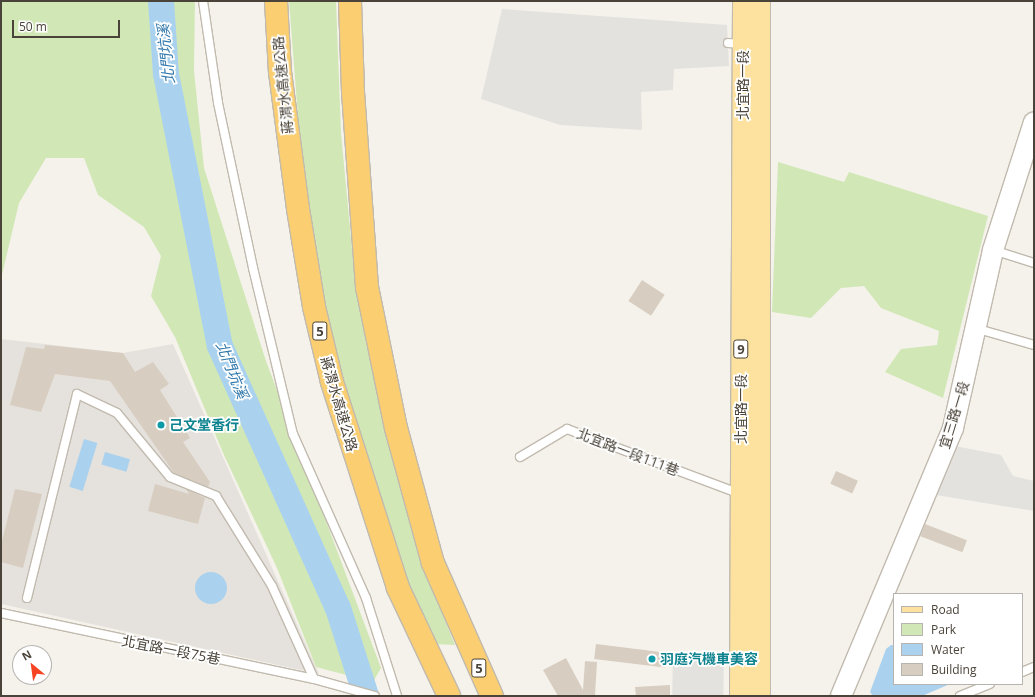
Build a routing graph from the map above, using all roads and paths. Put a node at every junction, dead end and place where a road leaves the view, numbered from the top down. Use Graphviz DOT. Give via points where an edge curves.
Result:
graph roads {
  1 [pos="203,1"];
  2 [pos="276,1"];
  3 [pos="350,1"];
  4 [pos="744,1"];
  5 [pos="759,1"];
  6 [pos="1034,122"];
  7 [pos="993,250"];
  8 [pos="1034,263"];
  9 [pos="978,329"];
  10 [pos="1034,345"];
  11 [pos="520,457"];
  12 [pos="742,494"];
  13 [pos="27,598"];
  14 [pos="1,613"];
  15 [pos="1034,667"];
  16 [pos="1023,672"];
  17 [pos="314,679"];
  18 [pos="988,685"];
  19 [pos="375,696"];
  20 [pos="397,696"];
  21 [pos="449,696"];
  22 [pos="492,696"];
  23 [pos="741,696"];
  24 [pos="759,696"];
  25 [pos="841,696"];
  26 [pos="960,696"];
  1 -- 20 [label="lane" via="220,110 253,268 293,434 366,598"];
  2 -- 21 [label="highway, 蔣渭水高速公路 / 5" via="280,72 314,307 352,452 398,588 424,648"];
  3 -- 22 [label="highway, 5" via="353,92 367,287 396,428 433,562"];
  4 -- 12 [label="main road, 北宜路一段 / 9" via="735,43"];
  5 -- 24 [label="main road, 北宜路一段 / 9"];
  6 -- 7 [label="street, 宜三路一段"];
  7 -- 8 [label="lane"];
  7 -- 9 [label="street, 宜三路一段"];
  9 -- 10 [label="lane"];
  9 -- 25 [label="street, 宜三路一段" via="953,428"];
  11 -- 12 [label="lane, 北宜路一段111巷" via="567,429"];
  12 -- 23 [label="main road, 北宜路一段 / 9"];
  13 -- 17 [label="lane" via="76,394 117,413 170,477 216,496 272,586"];
  14 -- 17 [label="lane, 北宜路一段75巷"];
  15 -- 16 [label="lane"];
  17 -- 19 [label="lane, 北宜路一段75巷"];
  18 -- 26 [label="lane"];
}
